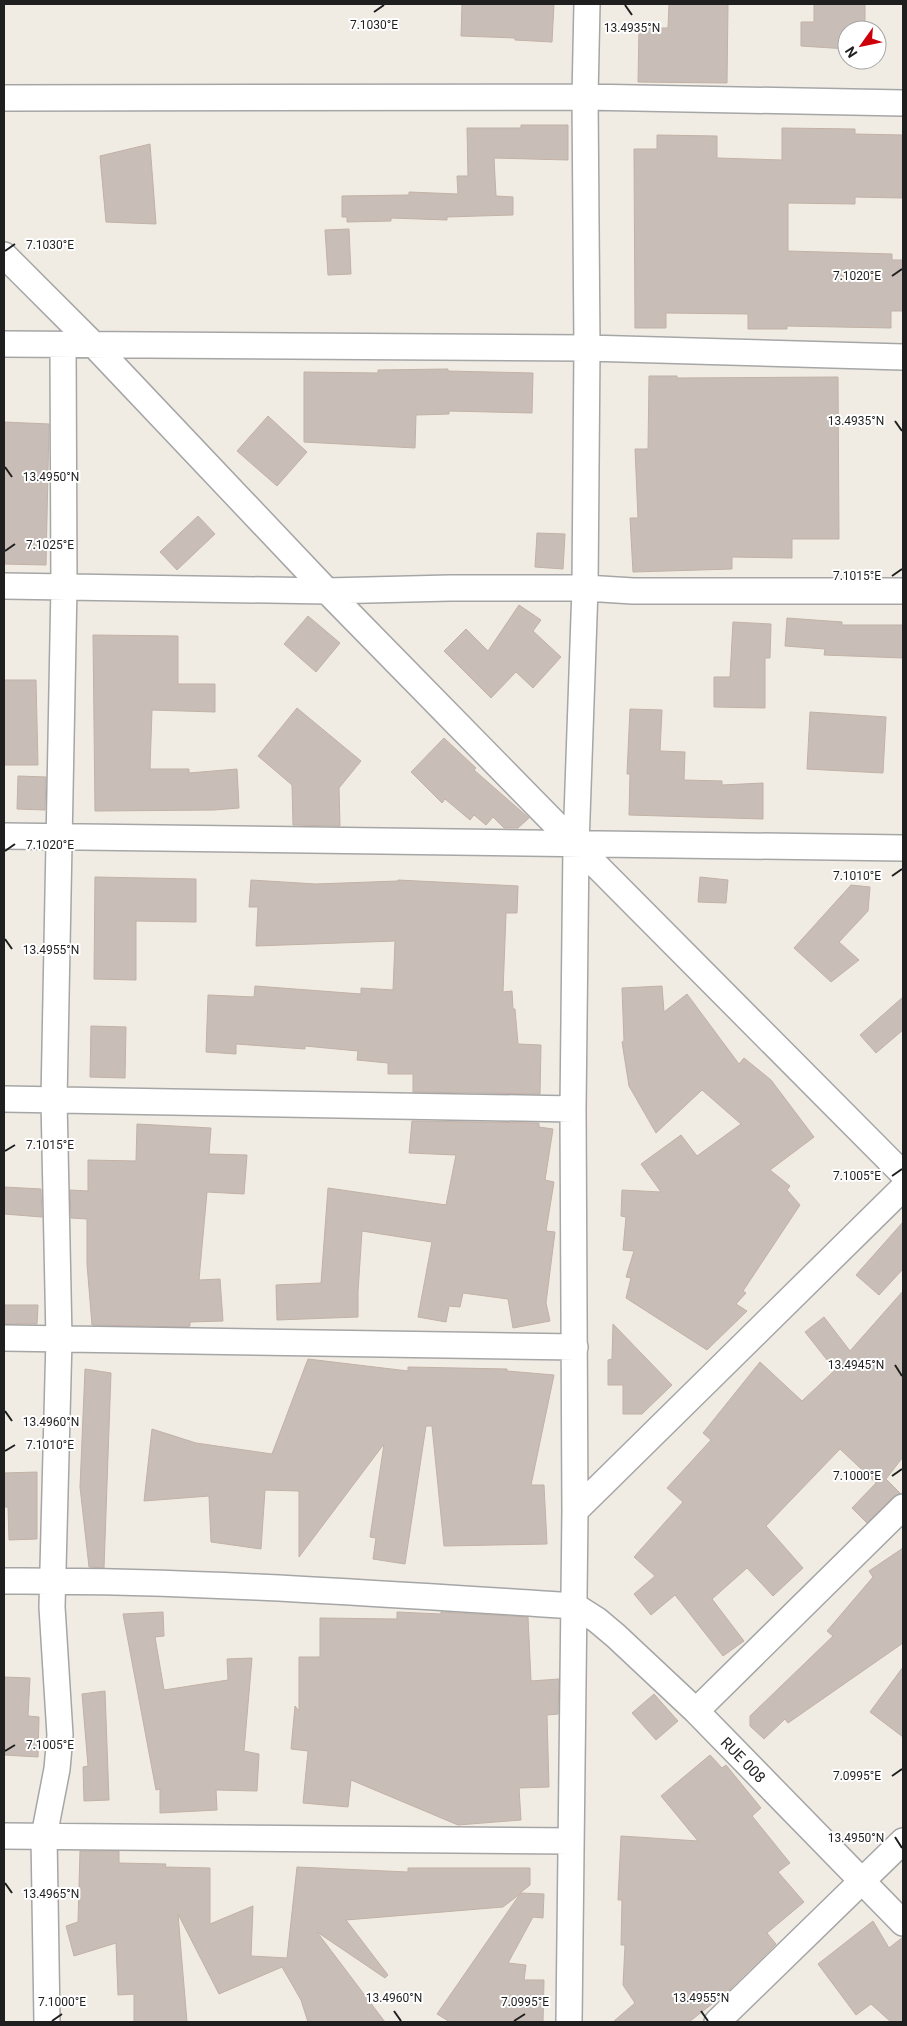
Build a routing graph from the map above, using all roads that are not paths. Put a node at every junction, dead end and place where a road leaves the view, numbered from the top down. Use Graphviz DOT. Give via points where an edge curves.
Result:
graph roads {
  1 [pos="587,4"];
  2 [pos="585,97"];
  3 [pos="4,98"];
  4 [pos="903,103"];
  5 [pos="4,255"];
  6 [pos="4,344"];
  7 [pos="93,344"];
  8 [pos="63,345"];
  9 [pos="587,348"];
  10 [pos="903,357"];
  11 [pos="4,586"];
  12 [pos="64,586"];
  13 [pos="585,588"];
  14 [pos="327,591"];
  15 [pos="903,591"];
  16 [pos="4,836"];
  17 [pos="59,837"];
  18 [pos="576,845"];
  19 [pos="903,848"];
  20 [pos="4,1099"];
  21 [pos="54,1100"];
  22 [pos="573,1109"];
  23 [pos="903,1174"];
  24 [pos="903,1188"];
  25 [pos="4,1338"];
  26 [pos="59,1339"];
  27 [pos="575,1347"];
  28 [pos="903,1507"];
  29 [pos="576,1511"];
  30 [pos="4,1581"];
  31 [pos="53,1581"];
  32 [pos="575,1606"];
  33 [pos="696,1711"];
  34 [pos="4,1836"];
  35 [pos="44,1836"];
  36 [pos="571,1841"];
  37 [pos="903,1841"];
  38 [pos="862,1883"];
  39 [pos="903,1923"];
  40 [pos="47,2022"];
  41 [pos="569,2022"];
  42 [pos="718,2022"];
  1 -- 2 [label="street"];
  2 -- 3 [label="street"];
  2 -- 4 [label="street"];
  2 -- 9 [label="street"];
  5 -- 7 [label="street"];
  6 -- 8 [label="street"];
  7 -- 8 [label="street"];
  7 -- 9 [label="street"];
  7 -- 14 [label="street"];
  8 -- 12 [label="street"];
  9 -- 10 [label="street"];
  9 -- 13 [label="street"];
  11 -- 12 [label="street"];
  12 -- 14 [label="street"];
  12 -- 17 [label="street"];
  13 -- 14 [label="street"];
  13 -- 15 [label="street" via="633,591"];
  13 -- 18 [label="street"];
  14 -- 18 [label="street"];
  16 -- 17 [label="street"];
  17 -- 18 [label="street"];
  17 -- 21 [label="street"];
  18 -- 19 [label="street"];
  18 -- 22 [label="street"];
  18 -- 23 [label="street"];
  20 -- 21 [label="street"];
  21 -- 22 [label="street"];
  21 -- 26 [label="street"];
  22 -- 27 [label="street"];
  24 -- 29 [label="street"];
  25 -- 26 [label="street"];
  26 -- 27 [label="street"];
  26 -- 31 [label="street"];
  27 -- 29 [label="street"];
  28 -- 33 [label="street"];
  29 -- 32 [label="street"];
  30 -- 31 [label="street"];
  31 -- 32 [label="street" via="318,1589"];
  31 -- 35 [label="street" via="60,1735"];
  32 -- 33 [label="street, RUE 008" via="616,1636"];
  32 -- 36 [label="street"];
  33 -- 38 [label="street, RUE 008"];
  34 -- 35 [label="street"];
  35 -- 36 [label="street"];
  35 -- 40 [label="street"];
  36 -- 41 [label="street"];
  37 -- 38 [label="street"];
  38 -- 39 [label="street, RUE 008"];
  38 -- 42 [label="street"];
}
